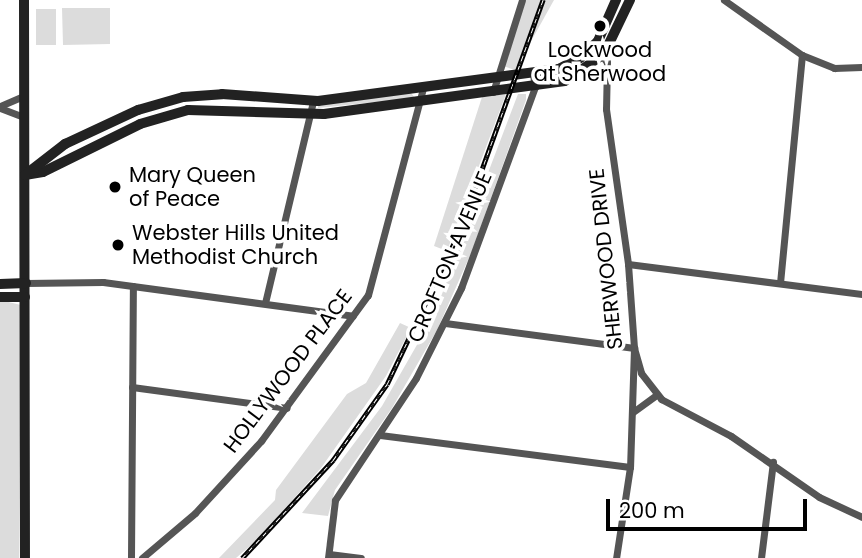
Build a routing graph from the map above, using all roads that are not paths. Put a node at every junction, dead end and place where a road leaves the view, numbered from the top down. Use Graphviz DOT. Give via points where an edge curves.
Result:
graph roads {
  1 [pos="522,0"];
  2 [pos="616,0"];
  3 [pos="630,0"];
  4 [pos="724,0"];
  5 [pos="21,1"];
  6 [pos="594,45"];
  7 [pos="604,54"];
  8 [pos="802,55"];
  9 [pos="862,66"];
  10 [pos="533,74"];
  11 [pos="496,79"];
  12 [pos="535,87"];
  13 [pos="423,88"];
  14 [pos="493,92"];
  15 [pos="24,96"];
  16 [pos="313,101"];
  17 [pos="420,102"];
  18 [pos="156,104"];
  19 [pos="0,107"];
  20 [pos="313,114"];
  21 [pos="24,117"];
  22 [pos="160,117"];
  23 [pos="95,130"];
  24 [pos="24,139"];
  25 [pos="99,142"];
  26 [pos="47,155"];
  27 [pos="25,175"];
  28 [pos="628,264"];
  29 [pos="26,283"];
  30 [pos="780,283"];
  31 [pos="0,284"];
  32 [pos="133,286"];
  33 [pos="862,294"];
  34 [pos="0,297"];
  35 [pos="25,297"];
  36 [pos="265,303"];
  37 [pos="353,316"];
  38 [pos="445,323"];
  39 [pos="634,348"];
  40 [pos="132,387"];
  41 [pos="656,395"];
  42 [pos="287,408"];
  43 [pos="634,412"];
  44 [pos="380,435"];
  45 [pos="773,462"];
  46 [pos="630,467"];
  47 [pos="862,517"];
  48 [pos="328,556"];
  49 [pos="25,558"];
  50 [pos="131,558"];
  51 [pos="142,558"];
  52 [pos="361,558"];
  53 [pos="616,558"];
  54 [pos="761,558"];
  1 -- 11 [label="street"];
  2 -- 6 [label="main road"];
  3 -- 7 [label="main road"];
  4 -- 8 [label="street"];
  5 -- 15 [label="main road"];
  6 -- 7 [label="street"];
  6 -- 10 [label="main road" via="569,64"];
  7 -- 12 [label="main road" via="577,75"];
  7 -- 28 [label="street, SHERWOOD DRIVE" via="606,109"];
  8 -- 9 [label="street" via="834,68"];
  8 -- 30 [label="street"];
  10 -- 11 [label="main road"];
  10 -- 12 [label="street, CROFTON AVENUE"];
  11 -- 13 [label="main road"];
  11 -- 14 [label="street"];
  12 -- 14 [label="main road"];
  12 -- 38 [label="street, CROFTON AVENUE"];
  13 -- 16 [label="main road"];
  13 -- 17 [label="street, HOLLYWOOD PLACE"];
  14 -- 17 [label="main road"];
  15 -- 19 [label="street"];
  15 -- 21 [label="main road"];
  16 -- 18 [label="main road" via="222,94"];
  16 -- 20 [label="street"];
  17 -- 20 [label="main road"];
  17 -- 37 [label="street, HOLLYWOOD PLACE" via="377,273"];
  18 -- 22 [label="main road"];
  18 -- 23 [label="main road"];
  19 -- 21 [label="street"];
  20 -- 22 [label="main road" via="215,107"];
  20 -- 36 [label="street"];
  21 -- 24 [label="main road"];
  22 -- 25 [label="main road"];
  23 -- 25 [label="main road"];
  23 -- 26 [label="main road"];
  24 -- 26 [label="main road" via="32,151"];
  24 -- 27 [label="main road"];
  25 -- 27 [label="main road" via="43,172"];
  26 -- 27 [label="main road"];
  27 -- 29 [label="main road"];
  28 -- 30 [label="street"];
  28 -- 39 [label="street, SHERWOOD DRIVE"];
  29 -- 31 [label="main road"];
  29 -- 32 [label="street"];
  29 -- 35 [label="main road"];
  30 -- 33 [label="street"];
  32 -- 36 [label="street"];
  32 -- 40 [label="street"];
  34 -- 35 [label="main road"];
  35 -- 49 [label="main road"];
  36 -- 37 [label="street"];
  37 -- 42 [label="street, HOLLYWOOD PLACE"];
  38 -- 39 [label="street"];
  38 -- 44 [label="street, CROFTON AVENUE"];
  39 -- 41 [label="street" via="641,373"];
  39 -- 43 [label="street, SHERWOOD DRIVE"];
  40 -- 42 [label="street"];
  40 -- 50 [label="street"];
  41 -- 43 [label="street"];
  41 -- 45 [label="street"];
  42 -- 51 [label="street, HOLLYWOOD PLACE" via="222,485"];
  43 -- 46 [label="street, SHERWOOD DRIVE"];
  44 -- 46 [label="street"];
  44 -- 48 [label="street, CROFTON AVENUE" via="335,500"];
  45 -- 47 [label="street" via="819,497"];
  45 -- 54 [label="street"];
  46 -- 53 [label="street, SHERWOOD DRIVE"];
  48 -- 52 [label="street"];
}
